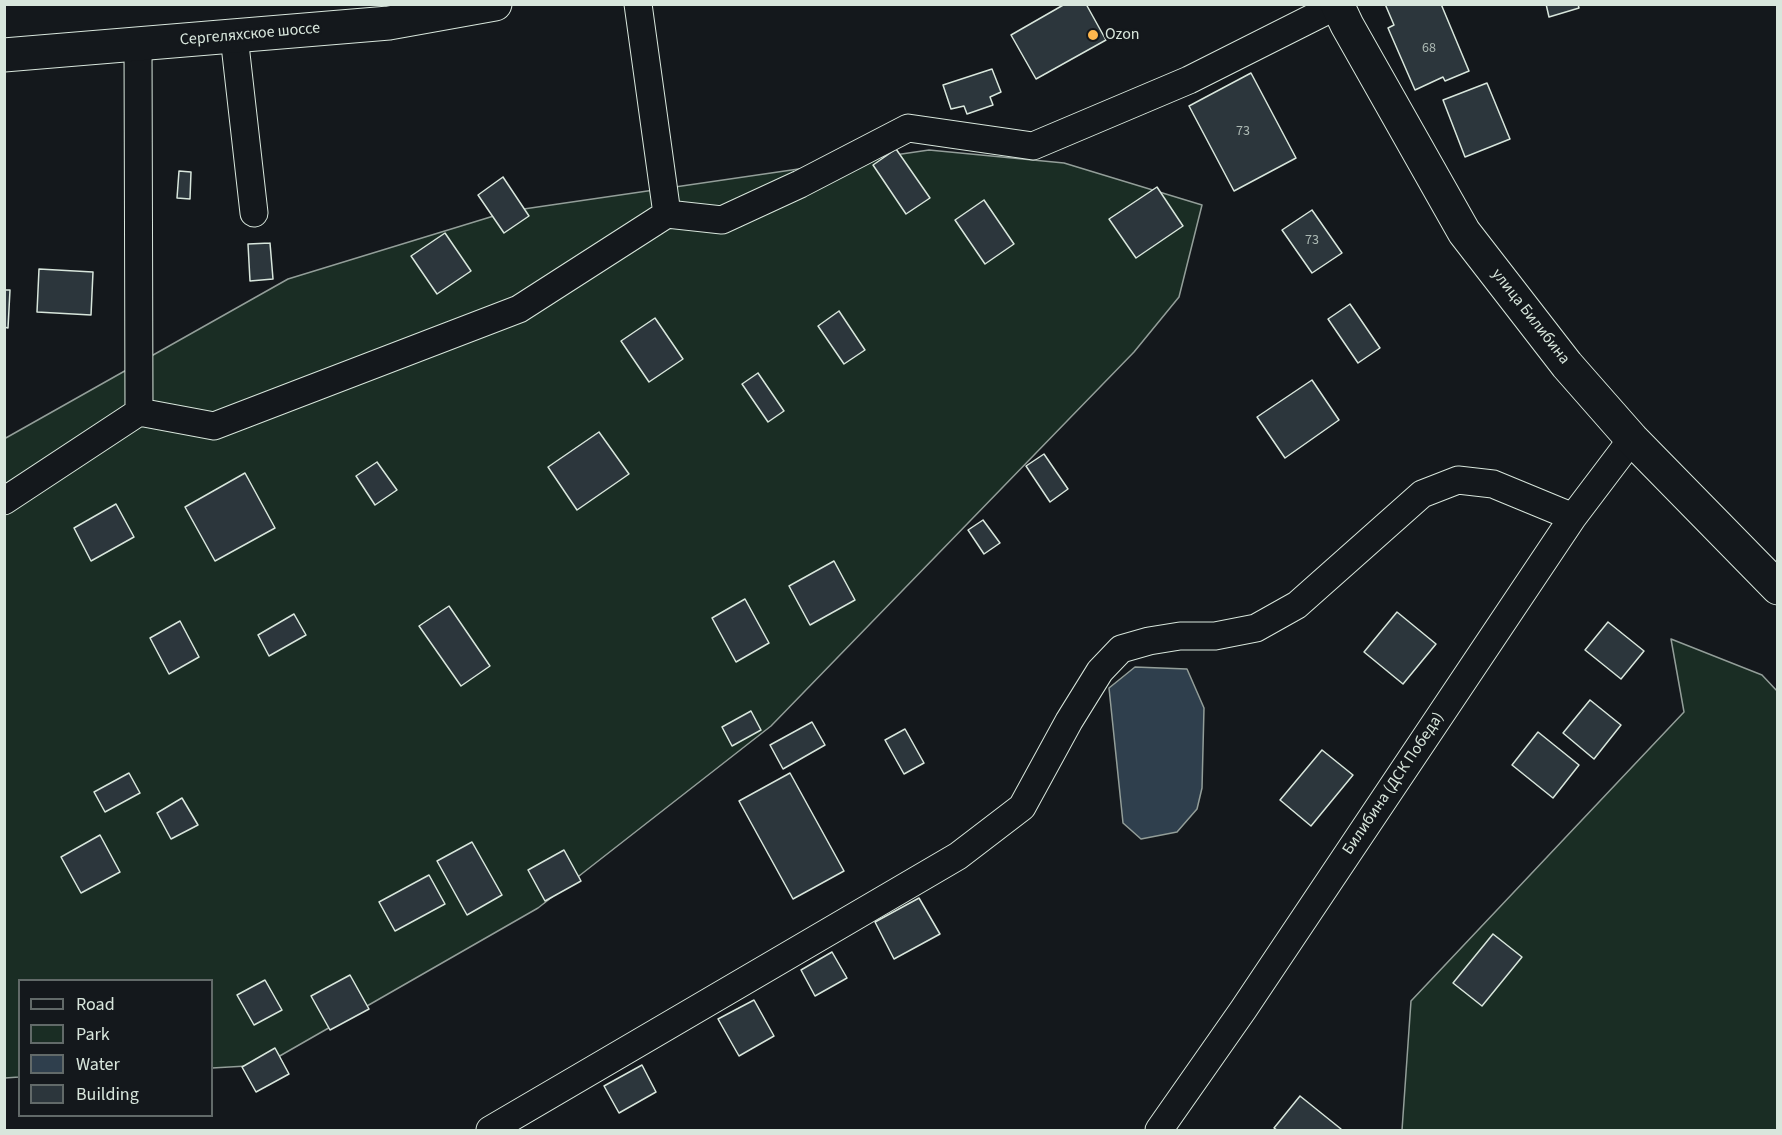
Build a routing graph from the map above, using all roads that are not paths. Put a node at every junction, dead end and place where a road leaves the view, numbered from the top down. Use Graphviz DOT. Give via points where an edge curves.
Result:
graph roads {
  1 [pos="495,4"];
  2 [pos="638,4"];
  3 [pos="1337,5"];
  4 [pos="234,36"];
  5 [pos="138,44"];
  6 [pos="4,55"];
  7 [pos="254,213"];
  8 [pos="668,214"];
  9 [pos="139,412"];
  10 [pos="1632,439"];
  11 [pos="4,501"];
  12 [pos="1573,517"];
  13 [pos="1778,588"];
  14 [pos="490,1131"];
  15 [pos="1159,1131"];
  1 -- 4 [label="main road, Сергеляхское шоссе" via="389,23"];
  2 -- 8 [label="street"];
  3 -- 8 [label="street" via="1189,80 1033,146 908,128 722,220"];
  3 -- 10 [label="main road, улица Билибина" via="1464,232 1567,365"];
  4 -- 5 [label="main road, Сергеляхское шоссе"];
  4 -- 7 [label="street"];
  5 -- 6 [label="main road, Сергеляхское шоссе"];
  5 -- 9 [label="street"];
  8 -- 9 [label="street" via="519,309 214,426"];
  9 -- 11 [label="street"];
  10 -- 12 [label="street, Билибина (ДСК Победа)"];
  10 -- 13 [label="main road, улица Билибина"];
  12 -- 14 [label="street" via="1493,484 1458,480 1422,494 1297,605 1256,628 1215,636 1180,636 1121,649 1100,671 1022,807 958,856"];
  12 -- 15 [label="street, Билибина (ДСК Победа)"];
}
